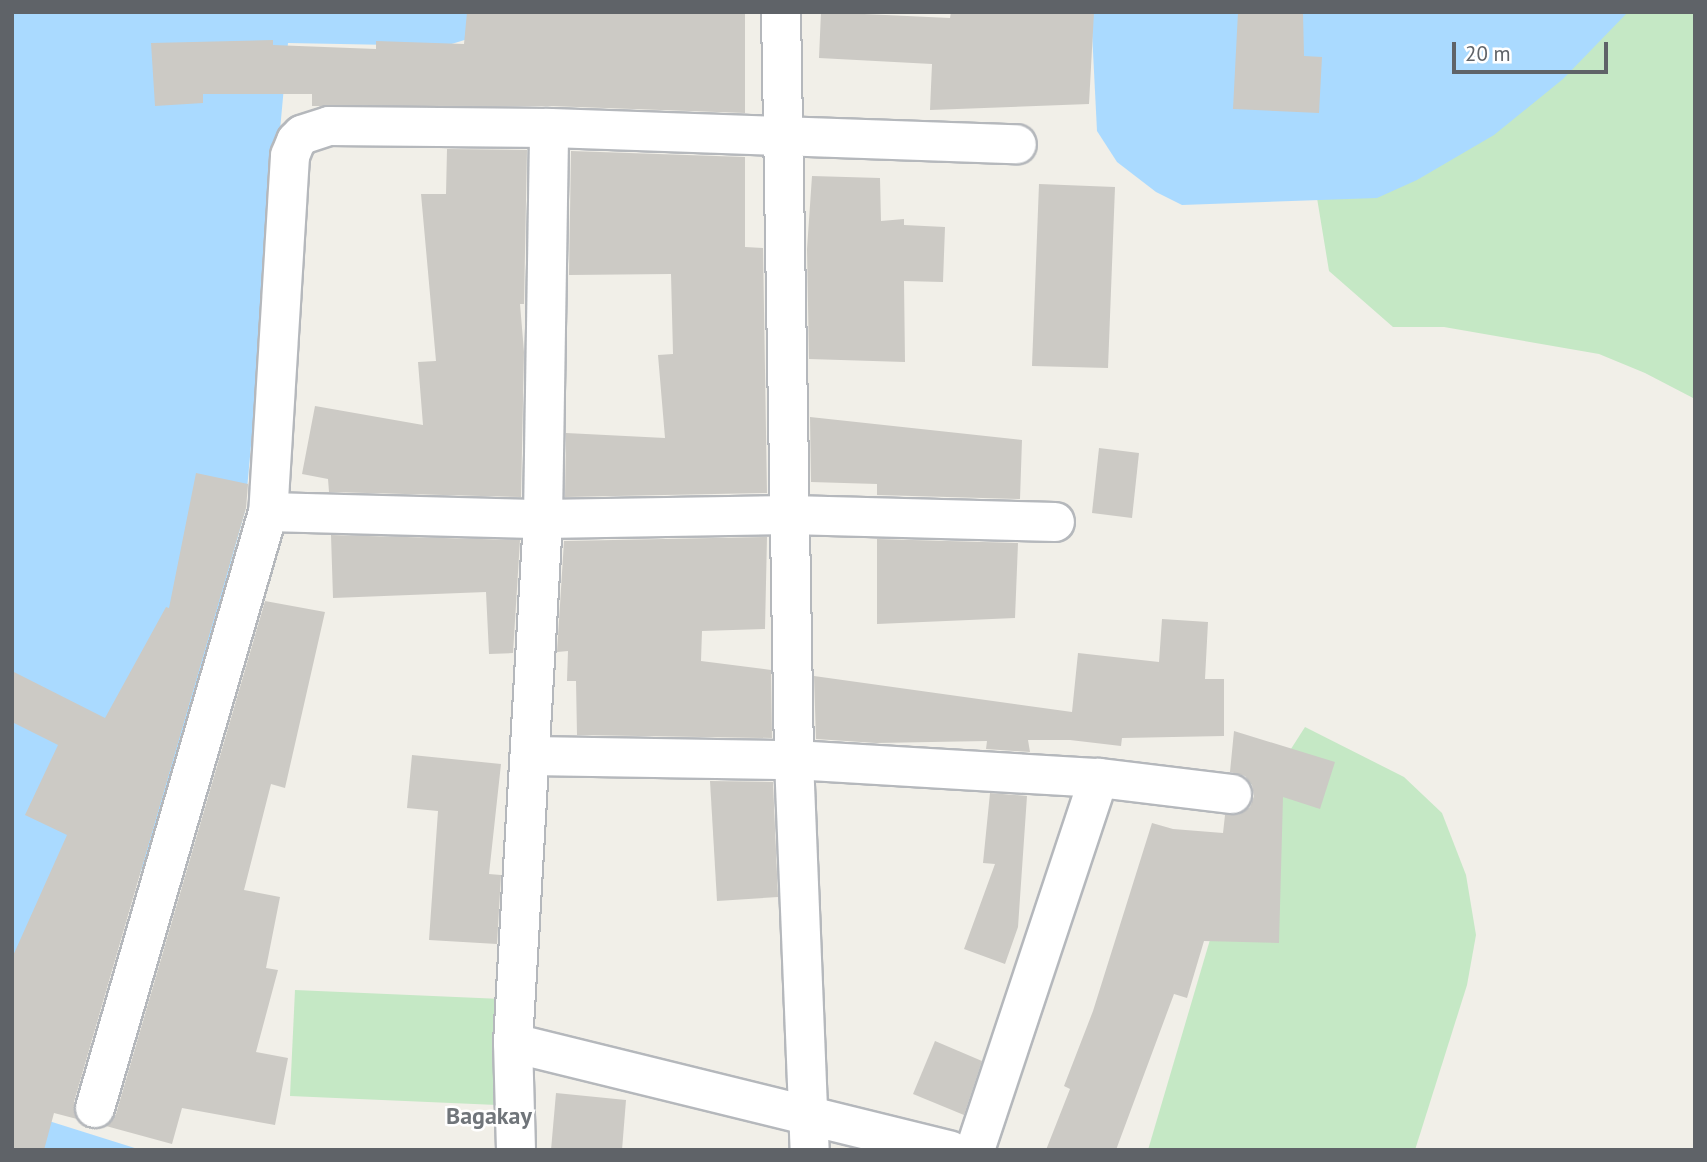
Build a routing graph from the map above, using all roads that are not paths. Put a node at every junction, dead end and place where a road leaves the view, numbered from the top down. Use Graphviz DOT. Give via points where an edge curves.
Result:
graph roads {
  1 [pos="781,12"];
  2 [pos="549,128"];
  3 [pos="785,136"];
  4 [pos="1017,144"];
  5 [pos="268,512"];
  6 [pos="790,515"];
  7 [pos="543,519"];
  8 [pos="1055,522"];
  9 [pos="531,756"];
  10 [pos="794,760"];
  11 [pos="1099,778"];
  12 [pos="1232,794"];
  13 [pos="513,1043"];
  14 [pos="95,1108"];
  15 [pos="809,1133"];
  16 [pos="516,1150"];
  17 [pos="950,1150"];
  18 [pos="975,1150"];
  1 -- 3 [label="street"];
  2 -- 3 [label="street"];
  2 -- 5 [label="street" via="329,126 302,135 296,142 289,156"];
  2 -- 7 [label="street"];
  3 -- 4 [label="street"];
  3 -- 6 [label="street"];
  5 -- 7 [label="street"];
  5 -- 14 [label="street"];
  6 -- 7 [label="street"];
  6 -- 8 [label="street"];
  6 -- 10 [label="street"];
  7 -- 9 [label="street"];
  9 -- 10 [label="street"];
  9 -- 13 [label="street"];
  10 -- 11 [label="street"];
  10 -- 15 [label="street"];
  11 -- 12 [label="street"];
  11 -- 18 [label="street"];
  13 -- 15 [label="street"];
  13 -- 16 [label="street"];
  15 -- 17 [label="street"];
}
